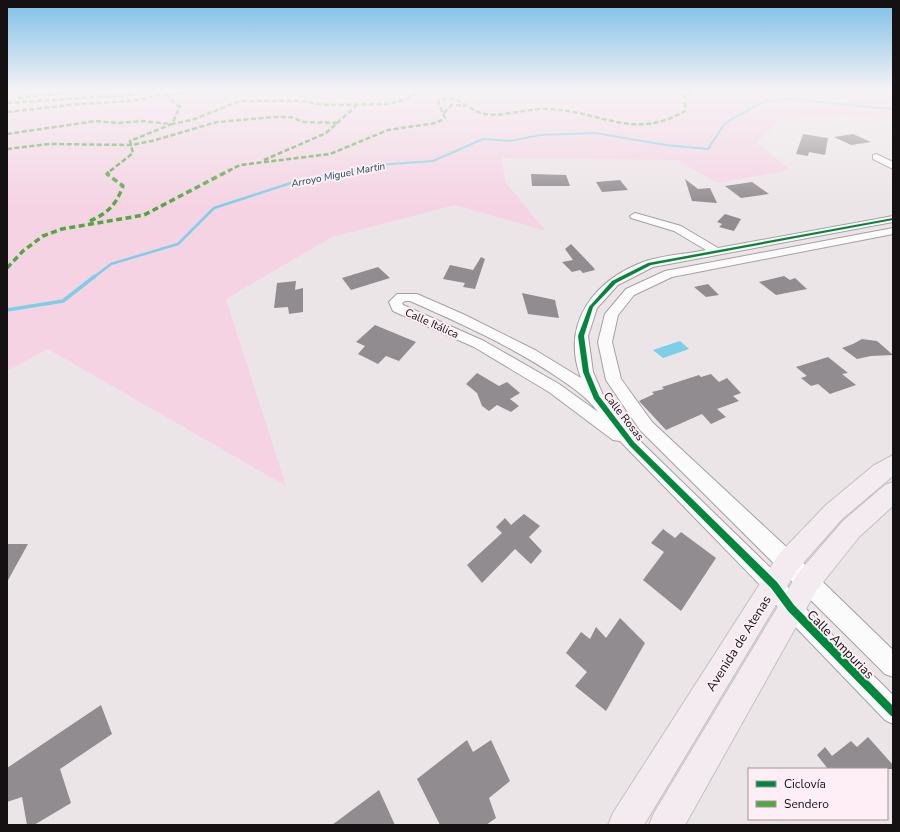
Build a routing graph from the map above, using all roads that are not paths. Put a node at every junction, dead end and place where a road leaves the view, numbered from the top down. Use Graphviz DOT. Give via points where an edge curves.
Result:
graph roads {
  1 [pos="876,158"];
  2 [pos="893,166"];
  3 [pos="635,216"];
  4 [pos="893,219"];
  5 [pos="893,231"];
  6 [pos="715,251"];
  7 [pos="586,372"];
  8 [pos="567,374"];
  9 [pos="596,397"];
  10 [pos="646,426"];
  11 [pos="632,444"];
  12 [pos="893,464"];
  13 [pos="893,492"];
  14 [pos="788,562"];
  15 [pos="808,582"];
  16 [pos="774,585"];
  17 [pos="791,608"];
  18 [pos="893,666"];
  19 [pos="893,712"];
  20 [pos="626,825"];
  21 [pos="666,825"];
  1 -- 2 [label="street"];
  3 -- 6 [label="street" via="674,225"];
  4 -- 6 [label="street, Calle Rosas"];
  5 -- 10 [label="street, Calle Rosas" via="670,274 630,292 612,314 605,342 614,380"];
  6 -- 7 [label="street, Calle Rosas" via="650,264 614,282 591,307 582,336"];
  7 -- 8 [label="street"];
  7 -- 9 [label="street, Calle Rosas"];
  8 -- 9 [label="street, Calle Itálica"];
  8 -- 11 [label="street, Calle Itálica" via="484,329 412,297 402,297 395,302 398,308 479,344 554,388"];
  9 -- 10 [label="street, Calle Itálica"];
  9 -- 11 [label="street, Calle Rosas"];
  10 -- 14 [label="street, Calle Rosas"];
  11 -- 16 [label="street, Calle Rosas"];
  12 -- 14 [label="main road, Avenida de Atenas" via="834,512"];
  13 -- 15 [label="main road" via="851,529"];
  14 -- 15 [label="street, Calle Ampurias"];
  14 -- 16 [label="main road, Avenida de Atenas"];
  15 -- 17 [label="main road"];
  15 -- 18 [label="street, Calle Ampurias"];
  16 -- 17 [label="street, Calle Rosas"];
  16 -- 20 [label="main road, Avenida de Atenas"];
  17 -- 19 [label="street, Calle Ampurias"];
  17 -- 21 [label="main road"];
}
